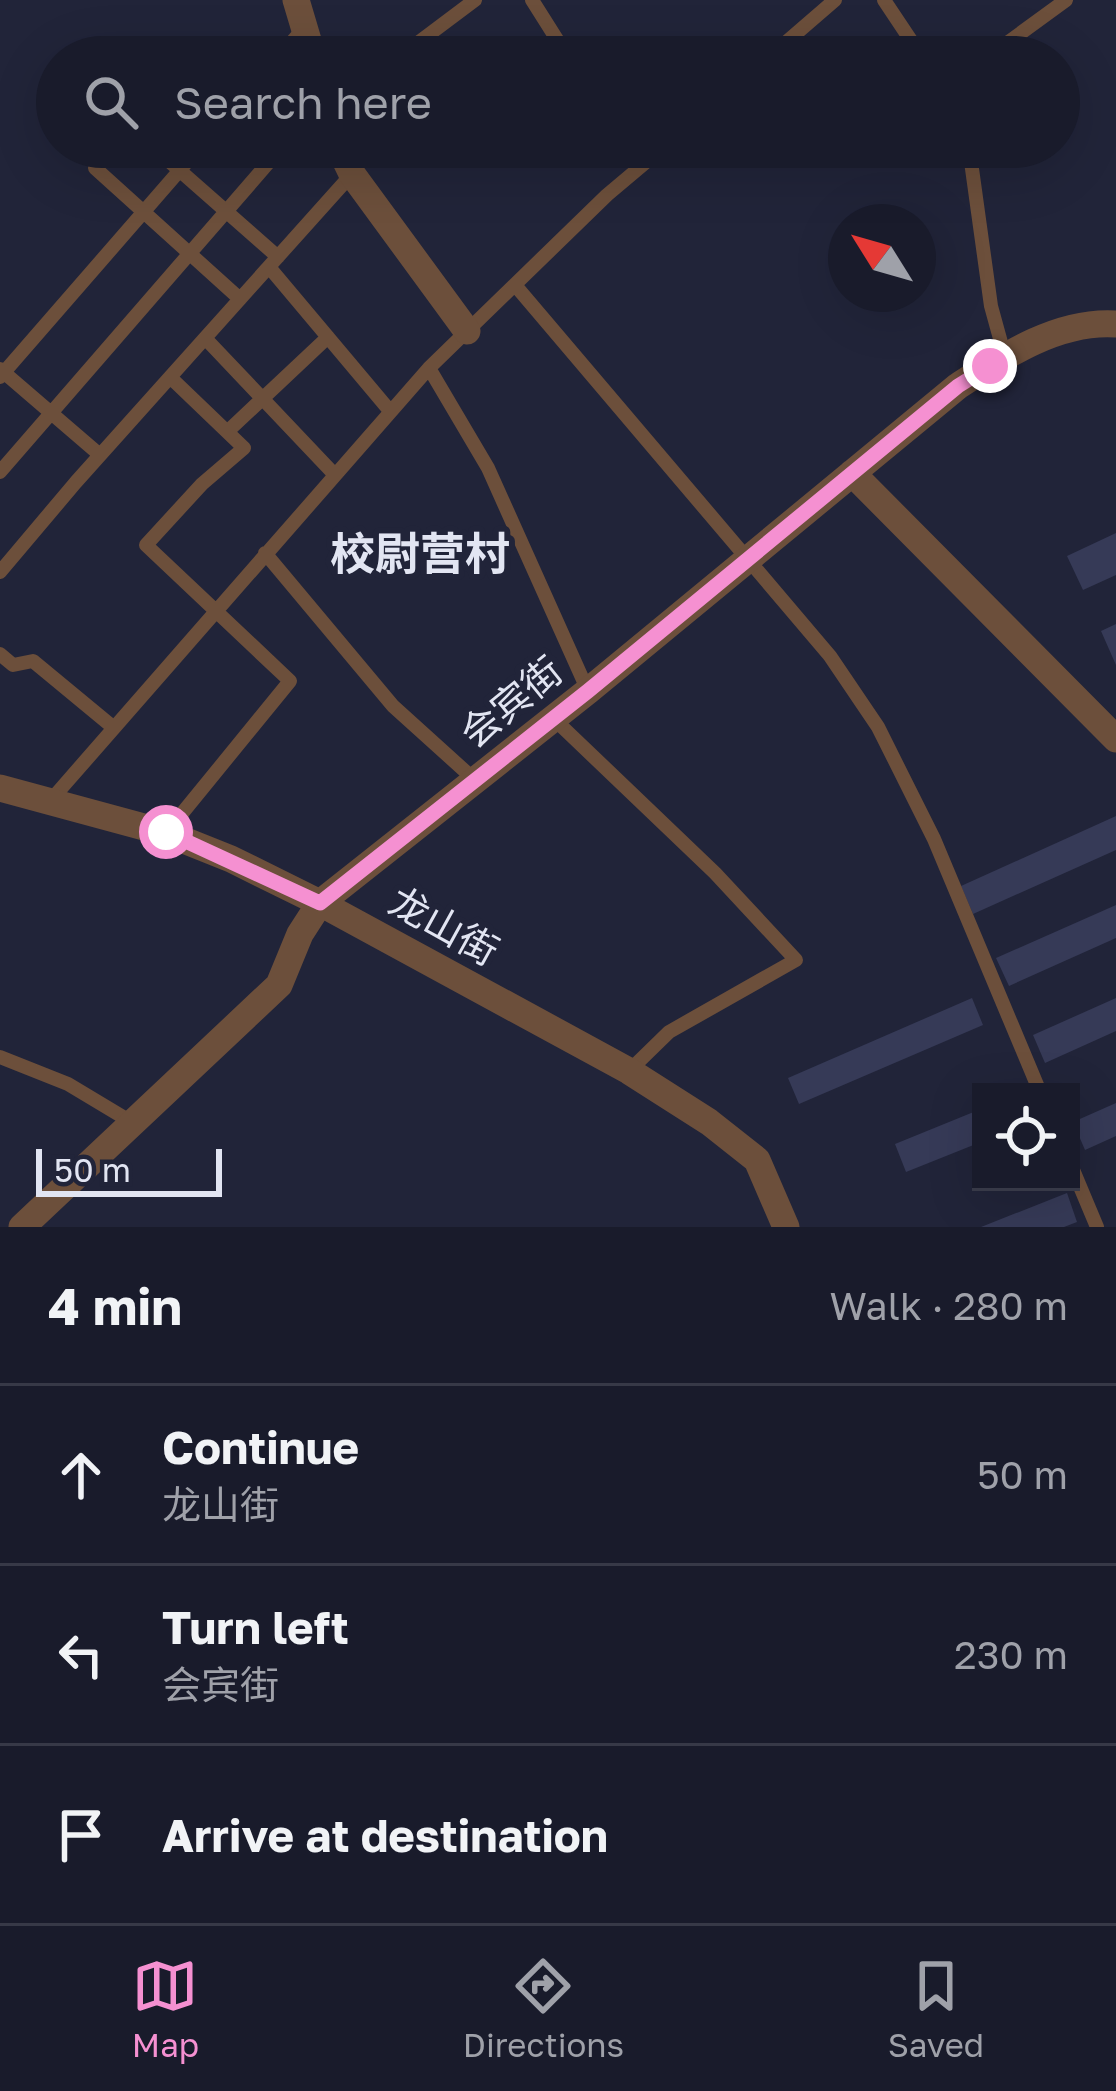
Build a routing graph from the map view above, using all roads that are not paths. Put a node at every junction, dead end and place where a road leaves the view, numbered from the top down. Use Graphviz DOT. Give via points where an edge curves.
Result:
graph roads {
  1 [pos="296,0"];
  2 [pos="475,0"];
  3 [pos="532,0"];
  4 [pos="836,0"];
  5 [pos="884,0"];
  6 [pos="1066,0"];
  7 [pos="304,28"];
  8 [pos="297,36"];
  9 [pos="306,36"];
  10 [pos="427,36"];
  11 [pos="555,36"];
  12 [pos="794,36"];
  13 [pos="908,36"];
  14 [pos="1017,36"];
  15 [pos="95,168"];
  16 [pos="177,168"];
  17 [pos="182,168"];
  18 [pos="264,168"];
  19 [pos="349,168"];
  20 [pos="640,168"];
  21 [pos="972,168"];
  22 [pos="180,171"];
  23 [pos="352,175"];
  24 [pos="226,211"];
  25 [pos="144,212"];
  26 [pos="190,253"];
  27 [pos="274,262"];
  28 [pos="514,285"];
  29 [pos="241,299"];
  30 [pos="1116,324"];
  31 [pos="467,331"];
  32 [pos="328,337"];
  33 [pos="205,338"];
  34 [pos="1005,357"];
  35 [pos="429,368"];
  36 [pos="1,373"];
  37 [pos="170,377"];
  38 [pos="263,398"];
  39 [pos="391,410"];
  40 [pos="51,413"];
  41 [pos="228,431"];
  42 [pos="100,455"];
  43 [pos="0,472"];
  44 [pos="852,473"];
  45 [pos="334,474"];
  46 [pos="266,553"];
  47 [pos="746,560"];
  48 [pos="0,572"];
  49 [pos="214,612"];
  50 [pos="0,654"];
  51 [pos="588,691"];
  52 [pos="554,719"];
  53 [pos="114,728"];
  54 [pos="1116,739"];
  55 [pos="476,781"];
  56 [pos="0,788"];
  57 [pos="51,800"];
  58 [pos="166,832"];
  59 [pos="320,903"];
  60 [pos="0,1057"];
  61 [pos="629,1071"];
  62 [pos="1036,1083"];
  63 [pos="133,1123"];
  64 [pos="1080,1186"];
  65 [pos="22,1227"];
  66 [pos="786,1227"];
  67 [pos="1097,1227"];
  1 -- 7 [label="street"];
  2 -- 10 [label="lane"];
  3 -- 11 [label="lane"];
  4 -- 12 [label="lane"];
  5 -- 13 [label="lane"];
  6 -- 14 [label="lane"];
  7 -- 8 [label="lane"];
  7 -- 9 [label="street"];
  15 -- 25 [label="lane"];
  16 -- 22 [label="lane"];
  17 -- 22 [label="lane"];
  18 -- 24 [label="lane"];
  19 -- 23 [label="street"];
  20 -- 28 [label="lane"];
  21 -- 34 [label="lane"];
  22 -- 24 [label="lane"];
  22 -- 25 [label="lane"];
  23 -- 27 [label="lane"];
  23 -- 31 [label="street"];
  24 -- 26 [label="lane"];
  24 -- 27 [label="lane"];
  25 -- 26 [label="lane"];
  25 -- 36 [label="lane"];
  26 -- 29 [label="lane"];
  26 -- 40 [label="lane"];
  27 -- 29 [label="lane"];
  27 -- 32 [label="lane"];
  28 -- 31 [label="lane"];
  28 -- 47 [label="lane"];
  29 -- 33 [label="lane"];
  30 -- 34 [label="street, 会宾街" via="1071,327"];
  31 -- 35 [label="lane"];
  32 -- 38 [label="lane"];
  32 -- 39 [label="lane"];
  33 -- 37 [label="lane"];
  33 -- 38 [label="lane"];
  34 -- 44 [label="street, 会宾街"];
  35 -- 39 [label="lane"];
  35 -- 51 [label="lane" via="488,468"];
  36 -- 40 [label="lane"];
  37 -- 41 [label="lane"];
  37 -- 42 [label="lane"];
  38 -- 41 [label="lane"];
  38 -- 45 [label="lane"];
  39 -- 45 [label="lane"];
  40 -- 42 [label="lane"];
  40 -- 43 [label="lane"];
  41 -- 49 [label="lane" via="244,448 146,545"];
  42 -- 48 [label="lane"];
  44 -- 47 [label="street, 会宾街"];
  44 -- 54 [label="street"];
  45 -- 46 [label="lane"];
  46 -- 49 [label="lane"];
  46 -- 55 [label="lane" via="393,706"];
  47 -- 51 [label="street, 会宾街"];
  47 -- 62 [label="lane" via="830,656 878,727"];
  49 -- 53 [label="lane"];
  49 -- 58 [label="lane" via="290,681"];
  50 -- 53 [label="lane" via="13,665 33,661"];
  51 -- 52 [label="street, 会宾街"];
  52 -- 55 [label="street, 会宾街"];
  52 -- 61 [label="lane" via="796,960 669,1032"];
  53 -- 57 [label="lane"];
  55 -- 59 [label="street, 会宾街"];
  56 -- 57 [label="street, 龙山街"];
  57 -- 58 [label="street, 龙山街"];
  58 -- 59 [label="street, 龙山街"];
  59 -- 61 [label="street, 龙山街"];
  59 -- 63 [label="street, 会宾街" via="279,986"];
  60 -- 63 [label="lane" via="68,1084"];
  61 -- 66 [label="street, 龙山街" via="757,1160"];
  63 -- 65 [label="street, 会宾街"];
  64 -- 67 [label="lane"];
}
